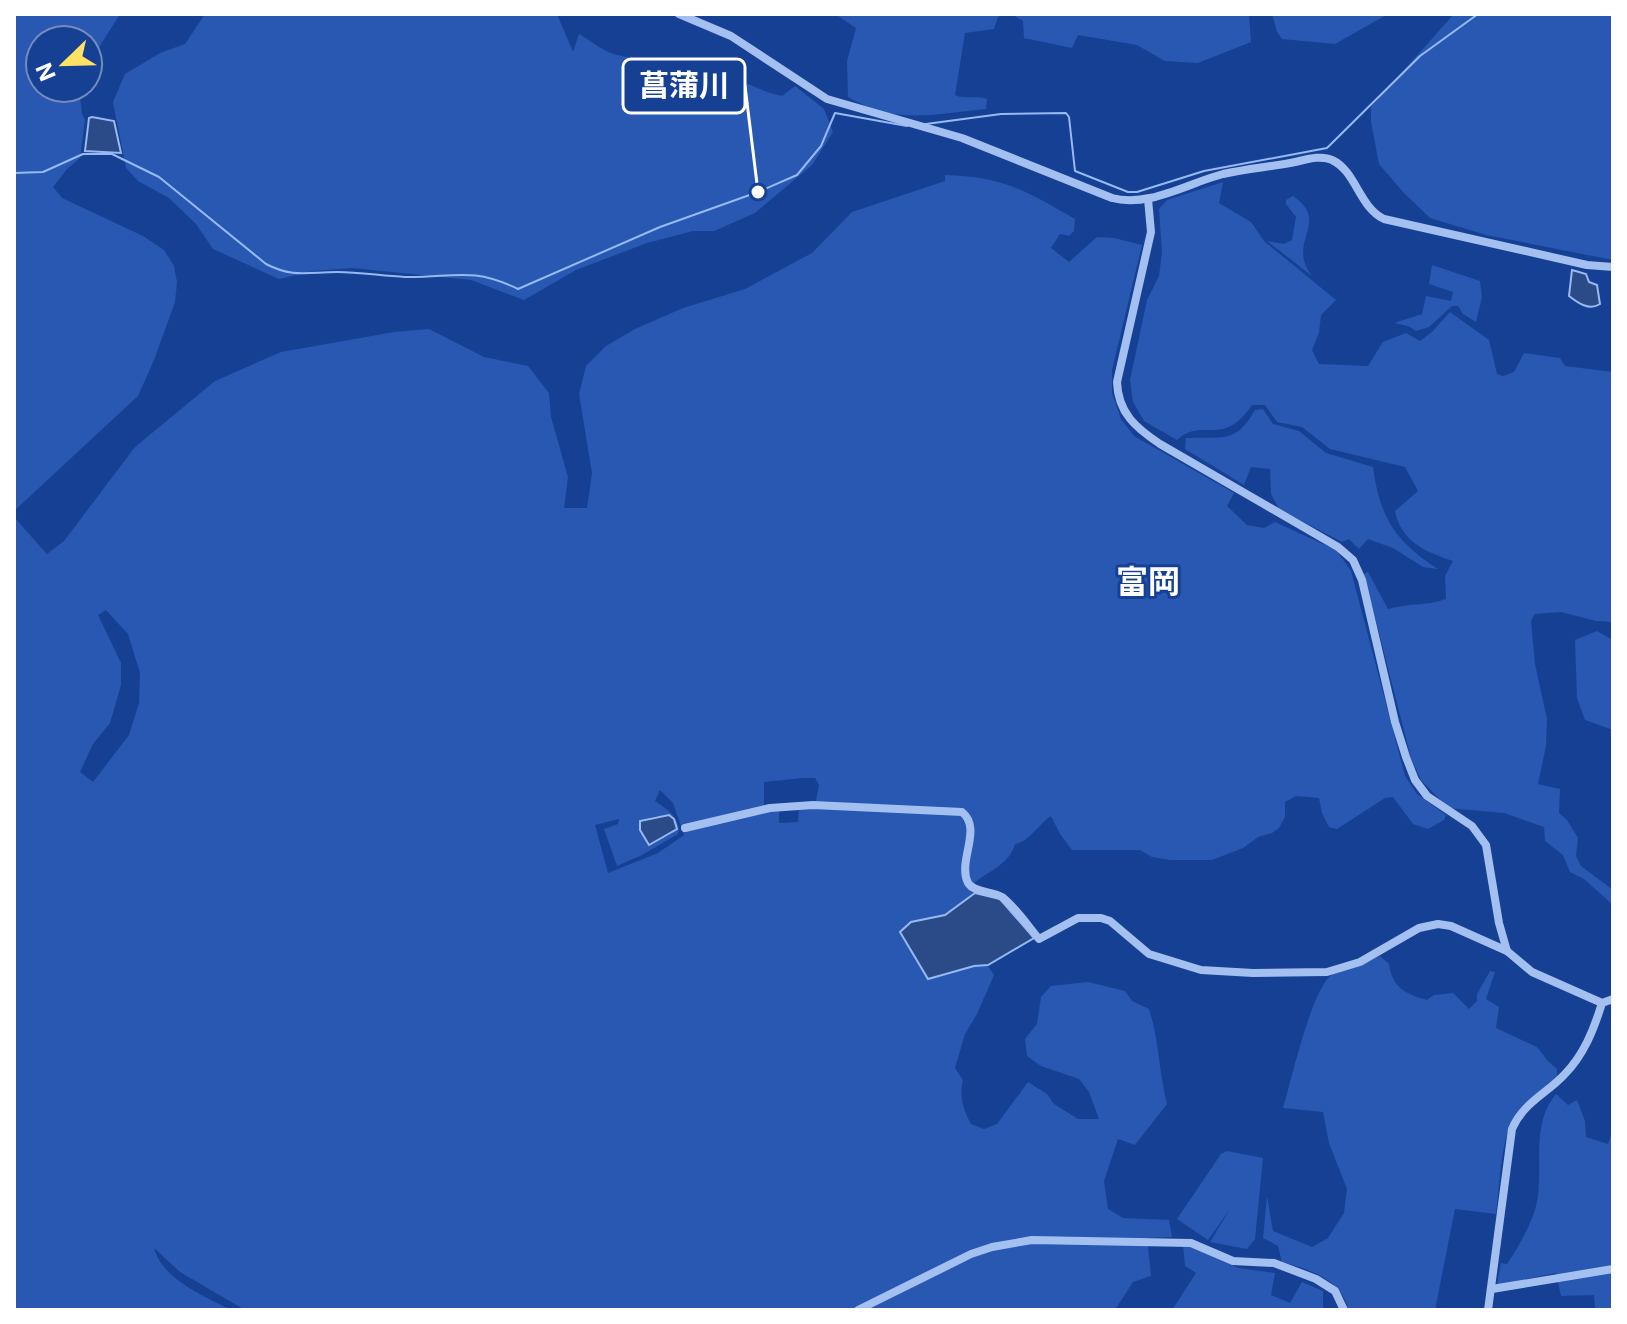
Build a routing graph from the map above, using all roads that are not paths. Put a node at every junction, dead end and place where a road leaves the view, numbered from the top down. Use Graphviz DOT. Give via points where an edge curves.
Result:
graph roads {
  1 [pos="679,14"];
  2 [pos="1148,199"];
  3 [pos="1613,267"];
  4 [pos="685,828"];
  5 [pos="1507,951"];
  6 [pos="1613,999"];
  7 [pos="1602,1003"];
  8 [pos="1613,1269"];
  9 [pos="1492,1289"];
  10 [pos="858,1310"];
  11 [pos="1344,1310"];
  12 [pos="1488,1310"];
  1 -- 2 [label="street" via="731,36 827,99 962,138 1112,198"];
  2 -- 3 [label="street" via="1228,173 1324,158 1341,168 1371,211 1384,219"];
  2 -- 5 [label="street" via="1151,232 1118,370 1120,405 1138,429 1160,444 1353,560 1415,780 1437,805 1472,826 1486,845"];
  4 -- 5 [label="street" via="760,810 813,805 962,812 970,825 967,882 1002,898 1039,939 1078,918 1101,918 1149,954 1201,970 1327,972 1438,924"];
  5 -- 7 [label="street" via="1532,972"];
  6 -- 7 [label="street"];
  7 -- 9 [label="street" via="1574,1063 1524,1108 1512,1129"];
  8 -- 9 [label="street"];
  9 -- 12 [label="street"];
  10 -- 11 [label="street" via="971,1254 1032,1240 1191,1243 1233,1261 1274,1263 1316,1279 1335,1291"];
}
